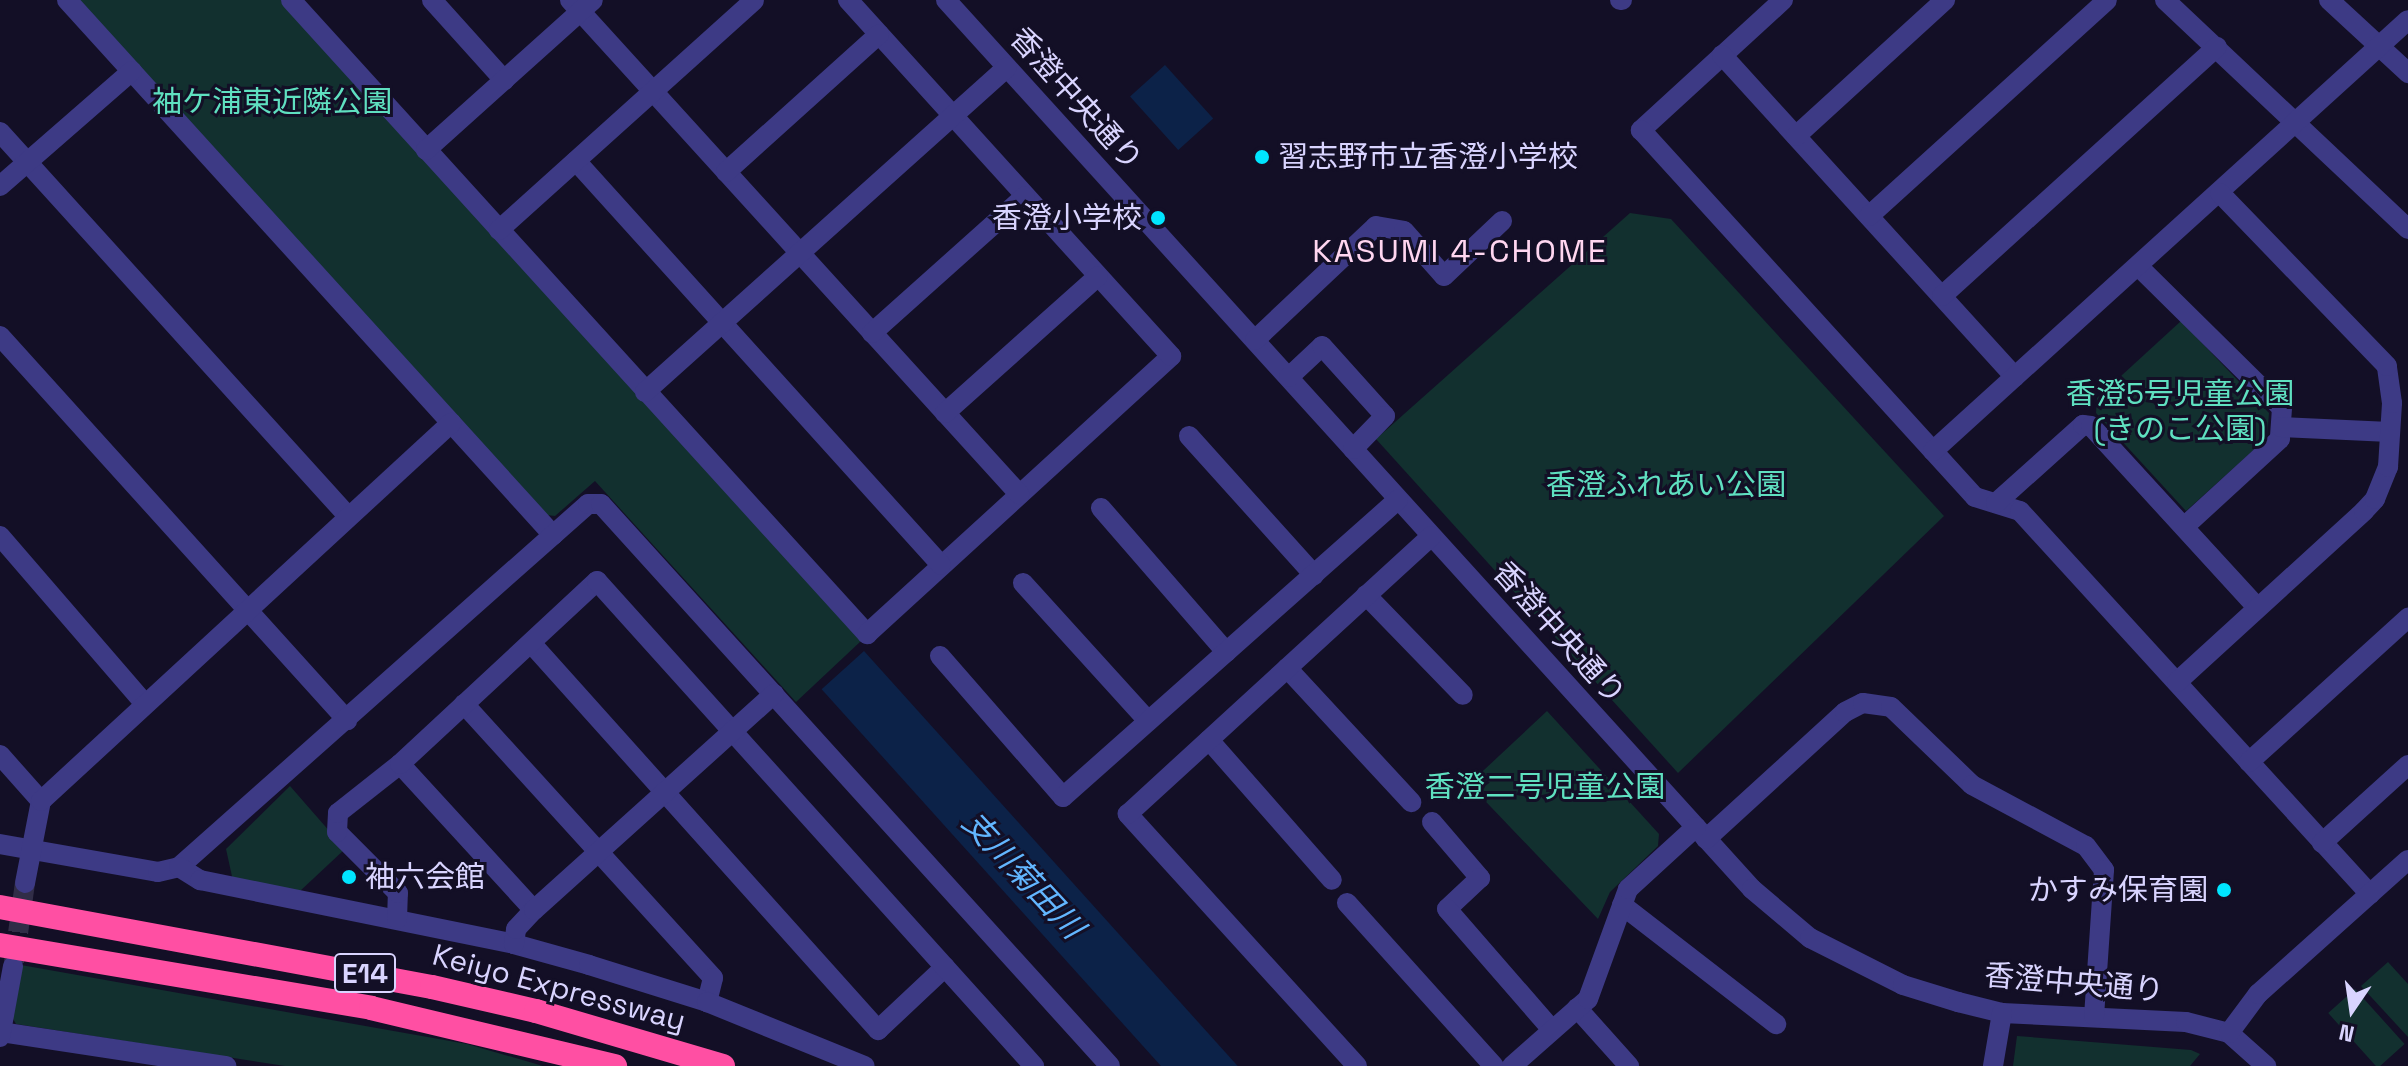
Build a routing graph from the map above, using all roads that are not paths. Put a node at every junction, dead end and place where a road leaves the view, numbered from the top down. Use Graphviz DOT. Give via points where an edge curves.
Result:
graph roads {
  1 [pos="67,0"];
  2 [pos="291,0"];
  3 [pos="432,0"];
  4 [pos="754,0"];
  5 [pos="848,0"];
  6 [pos="946,0"];
  7 [pos="1783,0"];
  8 [pos="1945,0"];
  9 [pos="2107,0"];
  10 [pos="2165,0"];
  11 [pos="2329,0"];
  12 [pos="581,4"];
  13 [pos="2408,20"];
  14 [pos="879,34"];
  15 [pos="2380,46"];
  16 [pos="2217,47"];
  17 [pos="1722,55"];
  18 [pos="1007,67"];
  19 [pos="132,71"];
  20 [pos="2408,73"];
  21 [pos="504,80"];
  22 [pos="653,91"];
  23 [pos="952,115"];
  24 [pos="2299,121"];
  25 [pos="0,132"];
  26 [pos="1796,136"];
  27 [pos="426,150"];
  28 [pos="576,161"];
  29 [pos="26,162"];
  30 [pos="726,172"];
  31 [pos="0,186"];
  32 [pos="2220,193"];
  33 [pos="1025,196"];
  34 [pos="1869,216"];
  35 [pos="1502,221"];
  36 [pos="2408,229"];
  37 [pos="499,230"];
  38 [pos="800,253"];
  39 [pos="2138,266"];
  40 [pos="1098,276"];
  41 [pos="1942,296"];
  42 [pos="722,322"];
  43 [pos="872,333"];
  44 [pos="0,336"];
  45 [pos="1255,340"];
  46 [pos="1289,377"];
  47 [pos="2015,377"];
  48 [pos="645,392"];
  49 [pos="2400,403"];
  50 [pos="945,413"];
  51 [pos="451,423"];
  52 [pos="2281,427"];
  53 [pos="2390,432"];
  54 [pos="1189,436"];
  55 [pos="1353,449"];
  56 [pos="1933,451"];
  57 [pos="1019,494"];
  58 [pos="1398,500"];
  59 [pos="1996,503"];
  60 [pos="1101,508"];
  61 [pos="348,516"];
  62 [pos="2185,526"];
  63 [pos="553,535"];
  64 [pos="0,536"];
  65 [pos="1431,536"];
  66 [pos="941,565"];
  67 [pos="1314,575"];
  68 [pos="1023,583"];
  69 [pos="1366,595"];
  70 [pos="2257,607"];
  71 [pos="245,608"];
  72 [pos="2408,618"];
  73 [pos="531,643"];
  74 [pos="1226,652"];
  75 [pos="940,656"];
  76 [pos="1287,668"];
  77 [pos="2177,682"];
  78 [pos="774,694"];
  79 [pos="1463,695"];
  80 [pos="145,704"];
  81 [pos="464,704"];
  82 [pos="347,720"];
  83 [pos="1148,721"];
  84 [pos="732,732"];
  85 [pos="1209,740"];
  86 [pos="0,755"];
  87 [pos="2249,762"];
  88 [pos="400,764"];
  89 [pos="2408,765"];
  90 [pos="666,793"];
  91 [pos="41,801"];
  92 [pos="1411,802"];
  93 [pos="1432,822"];
  94 [pos="1701,833"];
  95 [pos="2322,843"];
  96 [pos="0,844"];
  97 [pos="31,850"];
  98 [pos="599,851"];
  99 [pos="2408,860"];
  100 [pos="179,867"];
  101 [pos="1332,880"];
  102 [pos="25,883"];
  103 [pos="2370,894"];
  104 [pos="1347,903"];
  105 [pos="1622,905"];
  106 [pos="0,907"];
  107 [pos="534,910"];
  108 [pos="397,919"];
  109 [pos="514,944"];
  110 [pos="0,945"];
  111 [pos="13,966"];
  112 [pos="945,967"];
  113 [pos="707,1002"];
  114 [pos="1577,1008"];
  115 [pos="2002,1013"];
  116 [pos="2094,1016"];
  117 [pos="1776,1024"];
  118 [pos="1552,1030"];
  119 [pos="2229,1033"];
  120 [pos="0,1034"];
  121 [pos="226,1066"];
  122 [pos="615,1066"];
  123 [pos="723,1066"];
  124 [pos="865,1066"];
  125 [pos="1034,1066"];
  126 [pos="1110,1066"];
  127 [pos="1357,1066"];
  128 [pos="1494,1066"];
  129 [pos="1512,1066"];
  130 [pos="1629,1066"];
  131 [pos="1993,1066"];
  132 [pos="2266,1066"];
  1 -- 19 [label="street"];
  2 -- 27 [label="street"];
  3 -- 21 [label="street"];
  4 -- 22 [label="street"];
  5 -- 14 [label="street"];
  6 -- 18 [label="street, 香澄中央通り"];
  7 -- 17 [label="street"];
  8 -- 26 [label="street"];
  9 -- 34 [label="street"];
  10 -- 16 [label="street"];
  11 -- 15 [label="street"];
  12 -- 21 [label="street"];
  12 -- 22 [label="street"];
  13 -- 15 [label="street"];
  14 -- 23 [label="street"];
  14 -- 30 [label="street"];
  15 -- 20 [label="street"];
  15 -- 24 [label="street"];
  16 -- 24 [label="street"];
  16 -- 41 [label="street"];
  17 -- 26 [label="street"];
  17 -- 56 [label="street" via="1641,130"];
  18 -- 23 [label="street"];
  18 -- 45 [label="street, 香澄中央通り"];
  19 -- 29 [label="street"];
  19 -- 51 [label="street"];
  21 -- 27 [label="street"];
  22 -- 28 [label="street"];
  22 -- 30 [label="street"];
  23 -- 33 [label="street"];
  23 -- 38 [label="street"];
  24 -- 32 [label="street"];
  24 -- 36 [label="street"];
  25 -- 29 [label="street"];
  26 -- 34 [label="street"];
  27 -- 37 [label="street"];
  28 -- 37 [label="street"];
  28 -- 42 [label="street"];
  29 -- 31 [label="street"];
  29 -- 61 [label="street"];
  30 -- 38 [label="street"];
  32 -- 39 [label="street"];
  32 -- 49 [label="street" via="2375,350 2387,366"];
  33 -- 40 [label="street"];
  33 -- 43 [label="street"];
  34 -- 41 [label="street"];
  35 -- 45 [label="street" via="1444,276 1404,231 1376,226"];
  37 -- 48 [label="street"];
  38 -- 42 [label="street"];
  38 -- 43 [label="street"];
  39 -- 47 [label="street"];
  39 -- 52 [label="street" via="2282,408"];
  40 -- 50 [label="street"];
  40 -- 57 [label="street" via="1171,356"];
  41 -- 47 [label="street"];
  42 -- 48 [label="street"];
  42 -- 66 [label="street"];
  43 -- 50 [label="street"];
  44 -- 71 [label="street"];
  45 -- 46 [label="street, 香澄中央通り"];
  46 -- 55 [label="street, 香澄中央通り"];
  46 -- 55 [label="street" via="1322,346 1385,416"];
  47 -- 56 [label="street"];
  48 -- 66 [label="street" via="867,634"];
  49 -- 53 [label="street"];
  50 -- 57 [label="street"];
  51 -- 61 [label="street"];
  51 -- 63 [label="street"];
  52 -- 53 [label="street"];
  52 -- 62 [label="street" via="2280,439"];
  53 -- 70 [label="street" via="2388,467 2375,499"];
  54 -- 67 [label="street"];
  55 -- 58 [label="street, 香澄中央通り"];
  56 -- 59 [label="street" via="1975,497"];
  57 -- 66 [label="street"];
  58 -- 65 [label="street, 香澄中央通り"];
  58 -- 67 [label="street"];
  59 -- 62 [label="street" via="2083,425 2091,426"];
  59 -- 77 [label="street" via="2020,511"];
  60 -- 74 [label="street"];
  61 -- 71 [label="street"];
  62 -- 70 [label="street"];
  63 -- 78 [label="street" via="588,504 601,504"];
  63 -- 82 [label="street"];
  64 -- 80 [label="street"];
  65 -- 69 [label="street"];
  65 -- 94 [label="street, 香澄中央通り"];
  67 -- 74 [label="street"];
  68 -- 83 [label="street"];
  69 -- 76 [label="street"];
  69 -- 79 [label="street"];
  70 -- 77 [label="street"];
  71 -- 80 [label="street"];
  71 -- 82 [label="street"];
  72 -- 87 [label="street"];
  73 -- 81 [label="street"];
  73 -- 84 [label="street" via="597,581"];
  73 -- 90 [label="street"];
  74 -- 83 [label="street"];
  75 -- 83 [label="street" via="1063,797"];
  76 -- 85 [label="street"];
  76 -- 92 [label="street"];
  77 -- 87 [label="street"];
  78 -- 84 [label="street"];
  78 -- 126 [label="street"];
  80 -- 91 [label="street"];
  81 -- 88 [label="street"];
  81 -- 98 [label="street"];
  82 -- 100 [label="street"];
  84 -- 90 [label="street"];
  84 -- 112 [label="street"];
  85 -- 101 [label="street"];
  85 -- 127 [label="street" via="1128,814"];
  86 -- 91 [label="street"];
  87 -- 95 [label="street"];
  88 -- 107 [label="street"];
  88 -- 108 [label="street" via="338,813 334,823 398,893"];
  89 -- 95 [label="street"];
  90 -- 98 [label="street"];
  90 -- 112 [label="street" via="878,1030"];
  91 -- 97 [label="street"];
  93 -- 118 [label="street" via="1480,878 1447,909"];
  94 -- 105 [label="street" via="1628,889"];
  94 -- 115 [label="street, 香澄中央通り" via="1752,889 1810,938 1847,961 1903,985"];
  94 -- 116 [label="street" via="1845,712 1863,703 1891,707 1972,785 2086,846 2104,870"];
  95 -- 103 [label="street"];
  96 -- 97 [label="street"];
  97 -- 100 [label="street" via="158,872"];
  97 -- 102 [label="street"];
  98 -- 107 [label="street"];
  98 -- 113 [label="street" via="713,978"];
  99 -- 103 [label="street"];
  100 -- 108 [label="street" via="200,880"];
  103 -- 119 [label="street" via="2258,994"];
  104 -- 128 [label="street"];
  105 -- 114 [label="street" via="1588,999"];
  105 -- 117 [label="street"];
  106 -- 123 [label="highway, Keiyo Expressway / E14" via="432,987 536,1011"];
  107 -- 109 [label="street" via="516,929"];
  108 -- 109 [label="street"];
  109 -- 113 [label="street"];
  110 -- 122 [label="highway, Keiyo Expressway / E14" via="371,1008"];
  111 -- 120 [label="street"];
  112 -- 125 [label="street"];
  113 -- 124 [label="street"];
  114 -- 118 [label="street"];
  114 -- 130 [label="street"];
  115 -- 116 [label="street, 香澄中央通り"];
  115 -- 131 [label="street"];
  116 -- 119 [label="street, 香澄中央通り" via="2186,1022"];
  118 -- 129 [label="street"];
  119 -- 132 [label="street, 香澄中央通り"];
  120 -- 121 [label="street"];
}
